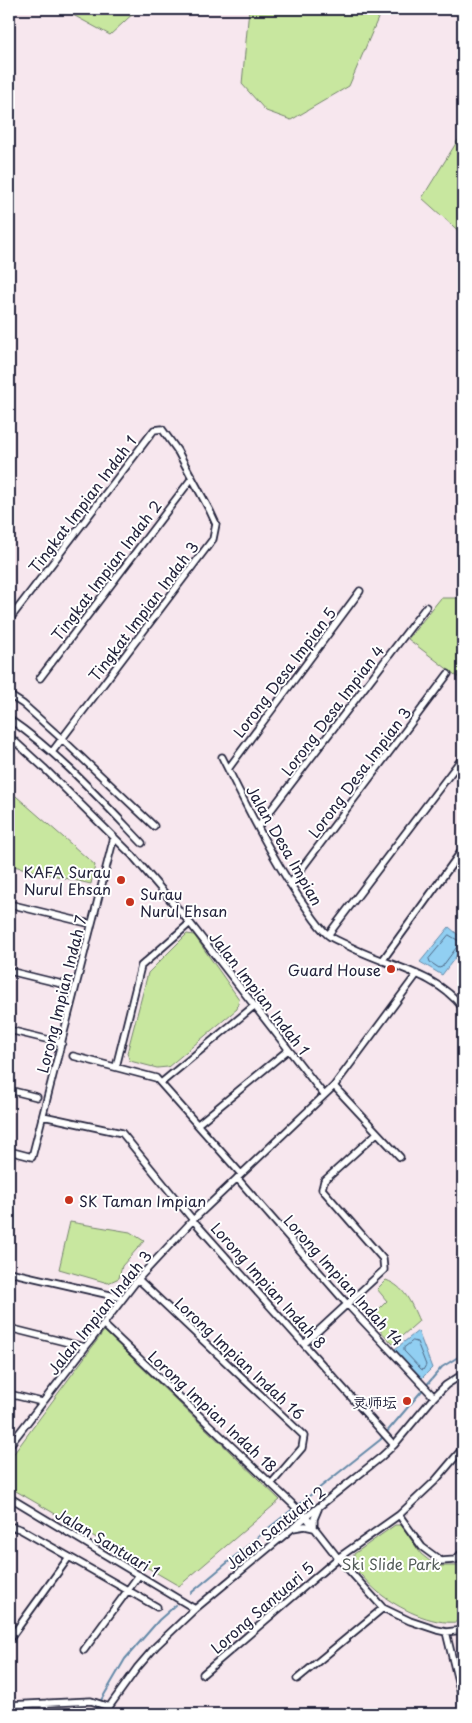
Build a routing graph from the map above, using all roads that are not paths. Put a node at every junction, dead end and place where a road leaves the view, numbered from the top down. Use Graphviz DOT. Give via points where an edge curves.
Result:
graph roads {
  1 [pos="158,429"];
  2 [pos="192,478"];
  3 [pos="360,590"];
  4 [pos="426,607"];
  5 [pos="9,620"];
  6 [pos="448,674"];
  7 [pos="40,678"];
  8 [pos="9,695"];
  9 [pos="9,719"];
  10 [pos="9,736"];
  11 [pos="62,739"];
  12 [pos="52,752"];
  13 [pos="222,757"];
  14 [pos="463,757"];
  15 [pos="228,769"];
  16 [pos="154,826"];
  17 [pos="258,828"];
  18 [pos="114,836"];
  19 [pos="142,843"];
  20 [pos="463,850"];
  21 [pos="290,884"];
  22 [pos="9,904"];
  23 [pos="190,923"];
  24 [pos="91,924"];
  25 [pos="328,935"];
  26 [pos="382,960"];
  27 [pos="9,971"];
  28 [pos="417,974"];
  29 [pos="62,984"];
  30 [pos="254,1006"];
  31 [pos="463,1008"];
  32 [pos="9,1030"];
  33 [pos="62,1043"];
  34 [pos="288,1050"];
  35 [pos="73,1056"];
  36 [pos="116,1067"];
  37 [pos="161,1083"];
  38 [pos="334,1086"];
  39 [pos="9,1090"];
  40 [pos="324,1095"];
  41 [pos="37,1097"];
  42 [pos="43,1116"];
  43 [pos="198,1124"];
  44 [pos="377,1133"];
  45 [pos="9,1151"];
  46 [pos="400,1157"];
  47 [pos="239,1176"];
  48 [pos="193,1220"];
  49 [pos="9,1272"];
  50 [pos="138,1279"];
  51 [pos="123,1298"];
  52 [pos="347,1304"];
  53 [pos="103,1324"];
  54 [pos="9,1328"];
  55 [pos="304,1344"];
  56 [pos="85,1347"];
  57 [pos="463,1374"];
  58 [pos="9,1394"];
  59 [pos="432,1395"];
  60 [pos="42,1402"];
  61 [pos="392,1442"];
  62 [pos="9,1446"];
  63 [pos="463,1448"];
  64 [pos="271,1484"];
  65 [pos="9,1497"];
  66 [pos="320,1505"];
  67 [pos="399,1515"];
  68 [pos="306,1517"];
  69 [pos="314,1528"];
  70 [pos="291,1529"];
  71 [pos="9,1530"];
  72 [pos="463,1552"];
  73 [pos="69,1557"];
  74 [pos="338,1558"];
  75 [pos="139,1575"];
  76 [pos="127,1590"];
  77 [pos="158,1607"];
  78 [pos="195,1608"];
  79 [pos="383,1608"];
  80 [pos="463,1630"];
  81 [pos="446,1632"];
  82 [pos="9,1640"];
  83 [pos="84,1650"];
  84 [pos="203,1674"];
  85 [pos="297,1679"];
  86 [pos="463,1702"];
  87 [pos="47,1703"];
  88 [pos="9,1705"];
  89 [pos="41,1714"];
  1 -- 2 [label="street, Tingkat Impian Indah 3" via="162,429 177,450"];
  1 -- 5 [label="street, Tingkat Impian Indah 1" via="154,430"];
  2 -- 7 [label="street, Tingkat Impian Indah 2"];
  2 -- 11 [label="street, Tingkat Impian Indah 3" via="216,524 213,539"];
  3 -- 15 [label="street, Lorong Desa Impian 5"];
  4 -- 17 [label="street, Lorong Desa Impian 4"];
  6 -- 21 [label="street, Lorong Desa Impian 3"];
  8 -- 11 [label="street"];
  9 -- 12 [label="street"];
  10 -- 18 [label="street, Jalan Impian Indah 1"];
  11 -- 12 [label="street, Tingkat Impian Indah 3"];
  11 -- 16 [label="street"];
  12 -- 19 [label="street"];
  13 -- 15 [label="street, Jalan Desa Impian"];
  14 -- 25 [label="street"];
  15 -- 17 [label="street, Jalan Desa Impian"];
  17 -- 21 [label="street, Jalan Desa Impian"];
  18 -- 23 [label="street, Jalan Impian Indah 1"];
  18 -- 24 [label="street, Lorong Impian Indah 7"];
  20 -- 26 [label="street"];
  21 -- 25 [label="street, Jalan Desa Impian"];
  22 -- 24 [label="street"];
  23 -- 30 [label="street, Jalan Impian Indah 1"];
  23 -- 36 [label="street" via="141,966"];
  24 -- 33 [label="street, Lorong Impian Indah 7"];
  25 -- 26 [label="street, Jalan Desa Impian"];
  26 -- 28 [label="street, Jalan Desa Impian"];
  27 -- 29 [label="street"];
  28 -- 31 [label="street, Jalan Desa Impian" via="448,991"];
  28 -- 38 [label="street, Jalan Impian Indah 3"];
  30 -- 34 [label="street, Jalan Impian Indah 1"];
  30 -- 37 [label="street"];
  32 -- 33 [label="street"];
  33 -- 42 [label="street, Lorong Impian Indah 7"];
  34 -- 40 [label="street, Jalan Impian Indah 1"];
  34 -- 43 [label="street"];
  35 -- 36 [label="street"];
  36 -- 37 [label="street" via="156,1078"];
  37 -- 43 [label="street, Lorong Impian Indah 14"];
  38 -- 40 [label="street, Jalan Impian Indah 3"];
  38 -- 44 [label="street"];
  39 -- 41 [label="street"];
  40 -- 47 [label="street, Jalan Impian Indah 3"];
  42 -- 45 [label="street, Lorong Impian Indah 7" via="32,1157"];
  42 -- 48 [label="street, Lorong Impian Indah 8" via="122,1133"];
  43 -- 47 [label="street, Lorong Impian Indah 14"];
  44 -- 46 [label="street"];
  44 -- 52 [label="street" via="324,1181 322,1189 382,1260 384,1270"];
  47 -- 48 [label="street, Jalan Impian Indah 3"];
  47 -- 52 [label="street, Lorong Impian Indah 14"];
  48 -- 50 [label="street, Jalan Impian Indah 3"];
  48 -- 55 [label="street, Lorong Impian Indah 8"];
  49 -- 51 [label="street"];
  50 -- 51 [label="street, Jalan Impian Indah 3"];
  50 -- 64 [label="street, Lorong Impian Indah 16" via="304,1436 302,1448"];
  51 -- 53 [label="street, Jalan Impian Indah 3"];
  52 -- 55 [label="street"];
  52 -- 59 [label="street, Lorong Impian Indah 14"];
  53 -- 56 [label="street, Jalan Impian Indah 3"];
  53 -- 64 [label="street, Lorong Impian Indah 18"];
  54 -- 56 [label="street"];
  55 -- 61 [label="street, Lorong Impian Indah 8"];
  56 -- 60 [label="street, Jalan Impian Indah 3"];
  57 -- 59 [label="street, Jalan Santuari 2"];
  58 -- 60 [label="street"];
  59 -- 61 [label="street, Jalan Santuari 2"];
  60 -- 62 [label="street, Jalan Impian Indah 3"];
  61 -- 66 [label="street, Jalan Santuari 2" via="358,1476"];
  63 -- 67 [label="street, Lorong Santuari 5" via="435,1482"];
  64 -- 68 [label="street, Lorong Impian Indah 18"];
  65 -- 75 [label="street, Jalan Santuari 1"];
  66 -- 68 [label="street, Jalan Santuari 2"];
  66 -- 69 [label="street"];
  67 -- 72 [label="street" via="422,1547 441,1560 455,1560"];
  67 -- 74 [label="street, Lorong Santuari 5"];
  68 -- 69 [label="street, Lorong Impian Indah 18"];
  68 -- 70 [label="street, Jalan Santuari 2"];
  69 -- 70 [label="street"];
  69 -- 74 [label="street, Lorong Impian Indah 18"];
  70 -- 78 [label="street, Jalan Santuari 2"];
  71 -- 73 [label="street" via="13,1527 20,1529"];
  73 -- 76 [label="street"];
  73 -- 82 [label="street"];
  74 -- 79 [label="street, Lorong Impian Indah 18"];
  74 -- 84 [label="street, Lorong Santuari 5"];
  75 -- 76 [label="street"];
  75 -- 78 [label="street, Jalan Santuari 1"];
  76 -- 77 [label="street"];
  76 -- 83 [label="street"];
  78 -- 87 [label="street, Jalan Santuari 2" via="156,1646 106,1706 91,1701"];
  79 -- 81 [label="street" via="410,1621"];
  79 -- 85 [label="street"];
  80 -- 81 [label="street"];
  81 -- 86 [label="street"];
  87 -- 88 [label="street"];
  87 -- 89 [label="street"];
}
